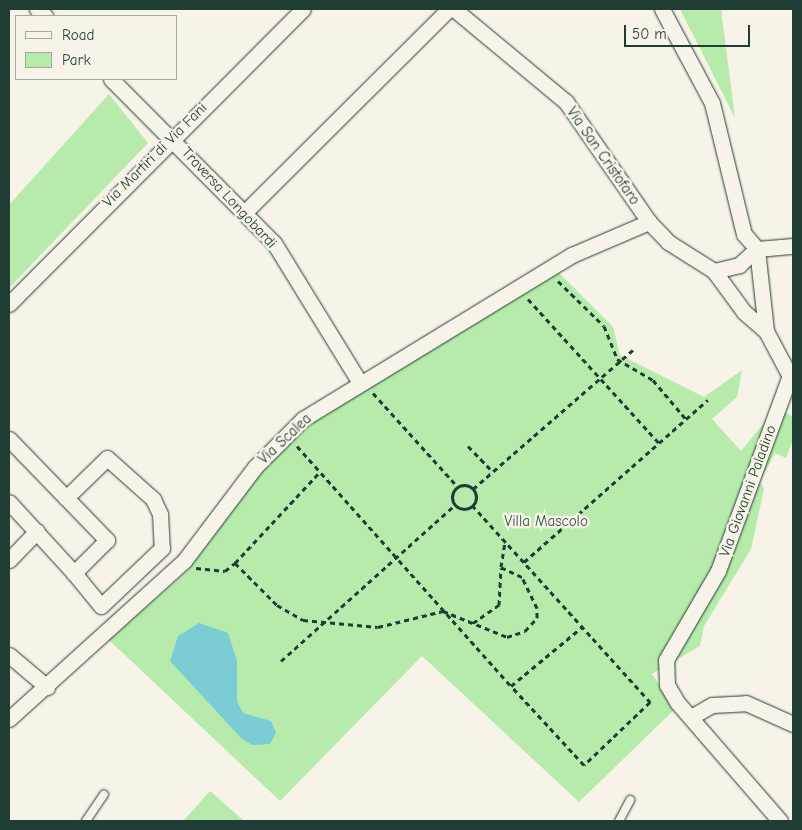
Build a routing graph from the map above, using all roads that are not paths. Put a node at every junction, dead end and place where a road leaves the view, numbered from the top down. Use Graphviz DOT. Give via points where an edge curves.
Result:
graph roads {
  1 [pos="303,9"];
  2 [pos="449,9"];
  3 [pos="454,9"];
  4 [pos="662,9"];
  5 [pos="112,80"];
  6 [pos="172,136"];
  7 [pos="245,212"];
  8 [pos="649,222"];
  9 [pos="793,246"];
  10 [pos="757,249"];
  11 [pos="714,271"];
  12 [pos="9,304"];
  13 [pos="766,331"];
  14 [pos="791,380"];
  15 [pos="366,388"];
  16 [pos="9,439"];
  17 [pos="66,498"];
  18 [pos="9,502"];
  19 [pos="37,531"];
  20 [pos="9,560"];
  21 [pos="74,573"];
  22 [pos="9,656"];
  23 [pos="47,687"];
  24 [pos="691,717"];
  25 [pos="9,719"];
  26 [pos="793,724"];
  27 [pos="104,794"];
  28 [pos="630,800"];
  29 [pos="86,821"];
  30 [pos="619,821"];
  31 [pos="780,821"];
  1 -- 6 [label="street, Via Martiri di Via Fani"];
  2 -- 7 [label="street"];
  3 -- 8 [label="street, Via San Cristofaro" via="566,102"];
  4 -- 10 [label="street" via="712,102 744,234"];
  5 -- 6 [label="street, Traversa Longobardi"];
  6 -- 7 [label="street, Traversa Longobardi"];
  6 -- 12 [label="street, Via Martiri di Via Fani"];
  7 -- 15 [label="street, Traversa Longobardi" via="274,243"];
  8 -- 11 [label="street, Via San Cristofaro" via="668,242"];
  8 -- 15 [label="street, Via Scalea" via="572,256"];
  9 -- 10 [label="street"];
  10 -- 11 [label="street" via="739,265"];
  10 -- 13 [label="street"];
  11 -- 13 [label="street" via="744,312"];
  13 -- 14 [label="street"];
  14 -- 24 [label="street, Via Giovanni Paladino" via="718,571 666,660 667,685"];
  15 -- 23 [label="street, Via Scalea" via="303,419 255,467 192,563"];
  16 -- 17 [label="street"];
  17 -- 21 [label="street" via="107,540"];
  17 -- 21 [label="street" via="107,458 153,499 160,514 162,548 101,606"];
  18 -- 19 [label="street"];
  19 -- 20 [label="street"];
  19 -- 21 [label="street"];
  22 -- 23 [label="street"];
  23 -- 25 [label="street, Via Scalea"];
  24 -- 26 [label="street" via="712,705 746,703"];
  24 -- 31 [label="street, Via Giovanni Paladino"];
  27 -- 29 [label="lane"];
  28 -- 30 [label="lane"];
}
